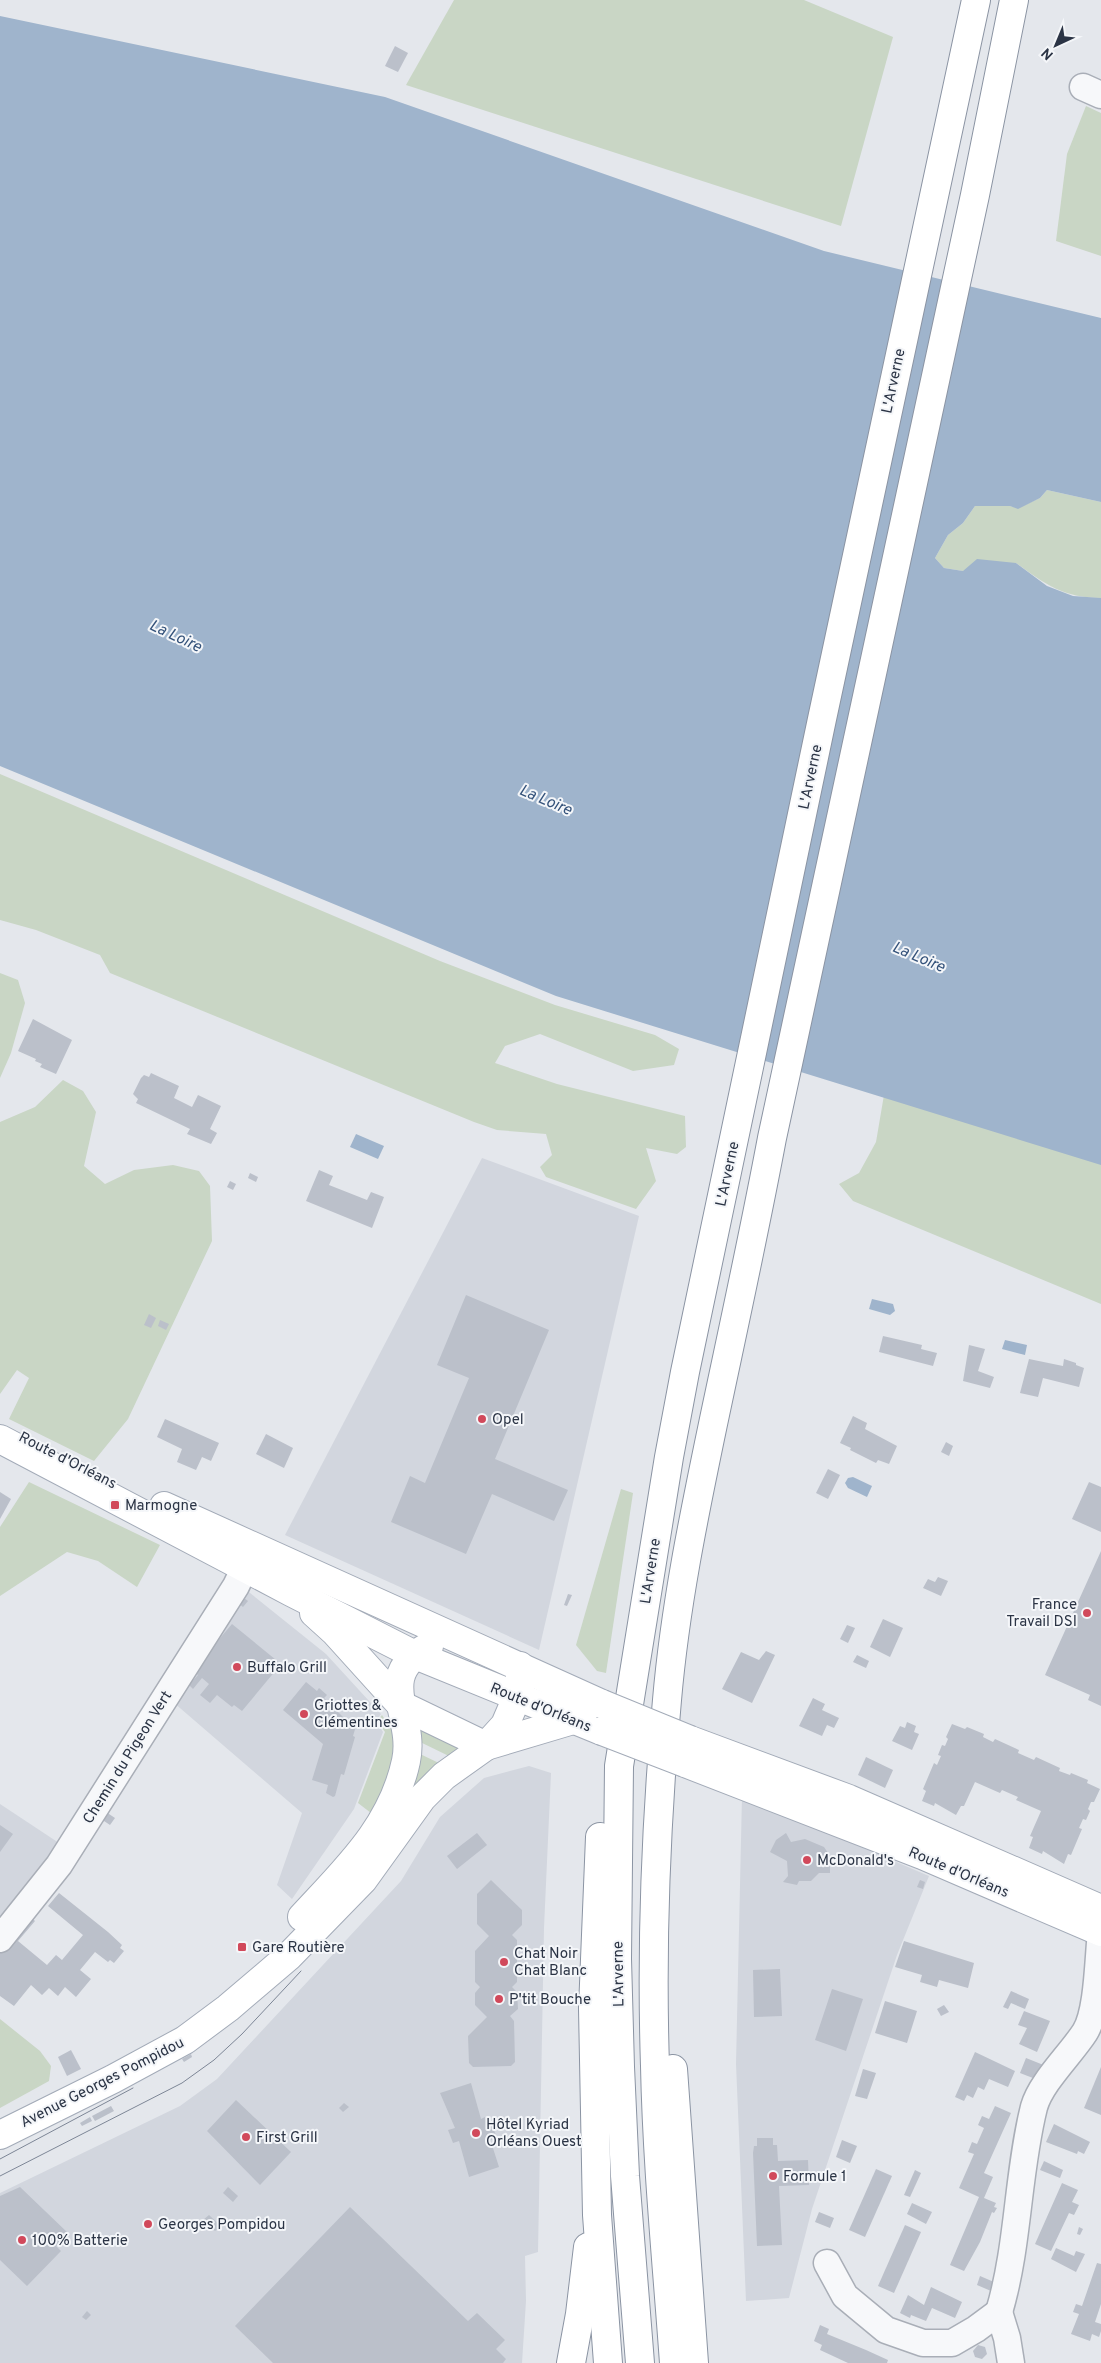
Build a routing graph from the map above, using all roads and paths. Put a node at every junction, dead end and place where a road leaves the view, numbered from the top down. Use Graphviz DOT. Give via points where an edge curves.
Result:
graph roads {
  1 [pos="976,0"];
  2 [pos="1014,0"];
  3 [pos="0,1424"];
  4 [pos="0,1439"];
  5 [pos="245,1568"];
  6 [pos="291,1592"];
  7 [pos="450,1634"];
  8 [pos="413,1654"];
  9 [pos="520,1666"];
  10 [pos="518,1698"];
  11 [pos="402,1705"];
  12 [pos="573,1720"];
  13 [pos="486,1746"];
  14 [pos="688,1751"];
  15 [pos="619,1766"];
  16 [pos="657,1834"];
  17 [pos="1101,1909"];
  18 [pos="1101,1932"];
  19 [pos="0,1939"];
  20 [pos="249,1989"];
  21 [pos="0,2135"];
  22 [pos="597,2215"];
  23 [pos="827,2263"];
  24 [pos="999,2312"];
  25 [pos="571,2363"];
  26 [pos="608,2363"];
  27 [pos="640,2363"];
  28 [pos="674,2363"];
  29 [pos="694,2363"];
  30 [pos="1011,2363"];
  1 -- 15 [label="main road, L'Arverne" via="710,1253 669,1457"];
  2 -- 16 [label="main road" via="707,1456 680,1599 667,1697"];
  3 -- 7 [label="main road, Route d'Orléans" via="105,1480"];
  4 -- 5 [label="main road, Route d'Orléans"];
  5 -- 6 [label="main road, Route d'Orléans"];
  5 -- 19 [label="street, Chemin du Pigeon Vert" via="58,1865"];
  6 -- 8 [label="main road, Route d'Orléans"];
  6 -- 11 [label="main road" via="335,1632"];
  7 -- 8 [label="main road"];
  7 -- 9 [label="main road, Route d'Orléans"];
  8 -- 10 [label="main road, Route d'Orléans"];
  8 -- 11 [label="main road, Avenue Georges Pompidou" via="398,1684"];
  9 -- 10 [label="main road"];
  9 -- 14 [label="main road, Route d'Orléans, bridge" via="602,1704"];
  10 -- 12 [label="main road, Route d'Orléans"];
  10 -- 13 [label="main road" via="510,1720"];
  11 -- 13 [label="main road"];
  11 -- 20 [label="main road, Avenue Georges Pompidou" via="408,1747 406,1761 383,1823 276,1946"];
  12 -- 13 [label="main road"];
  12 -- 14 [label="main road, Route d'Orléans, bridge" via="602,1732"];
  13 -- 20 [label="main road, Avenue Georges Pompidou" via="444,1776 422,1798 363,1880 289,1956"];
  14 -- 17 [label="main road, Route d'Orléans" via="849,1799"];
  14 -- 18 [label="main road, Route d'Orléans"];
  15 -- 22 [label="main road" via="601,1830 593,2008"];
  15 -- 27 [label="main road, L'Arverne" via="617,1959 620,2067"];
  16 -- 28 [label="main road" via="653,1930 654,2066"];
  16 -- 29 [label="main road" via="670,1845 672,2063"];
  18 -- 24 [label="street" via="1093,2007 1086,2031 1056,2069 1035,2105 1023,2167 1015,2238"];
  20 -- 21 [label="main road, Avenue Georges Pompidou" via="205,2026 163,2053"];
  22 -- 25 [label="main road" via="586,2257"];
  22 -- 26 [label="main road"];
  23 -- 24 [label="street" via="852,2302 886,2330 923,2343 952,2343"];
  24 -- 30 [label="street"];
}
